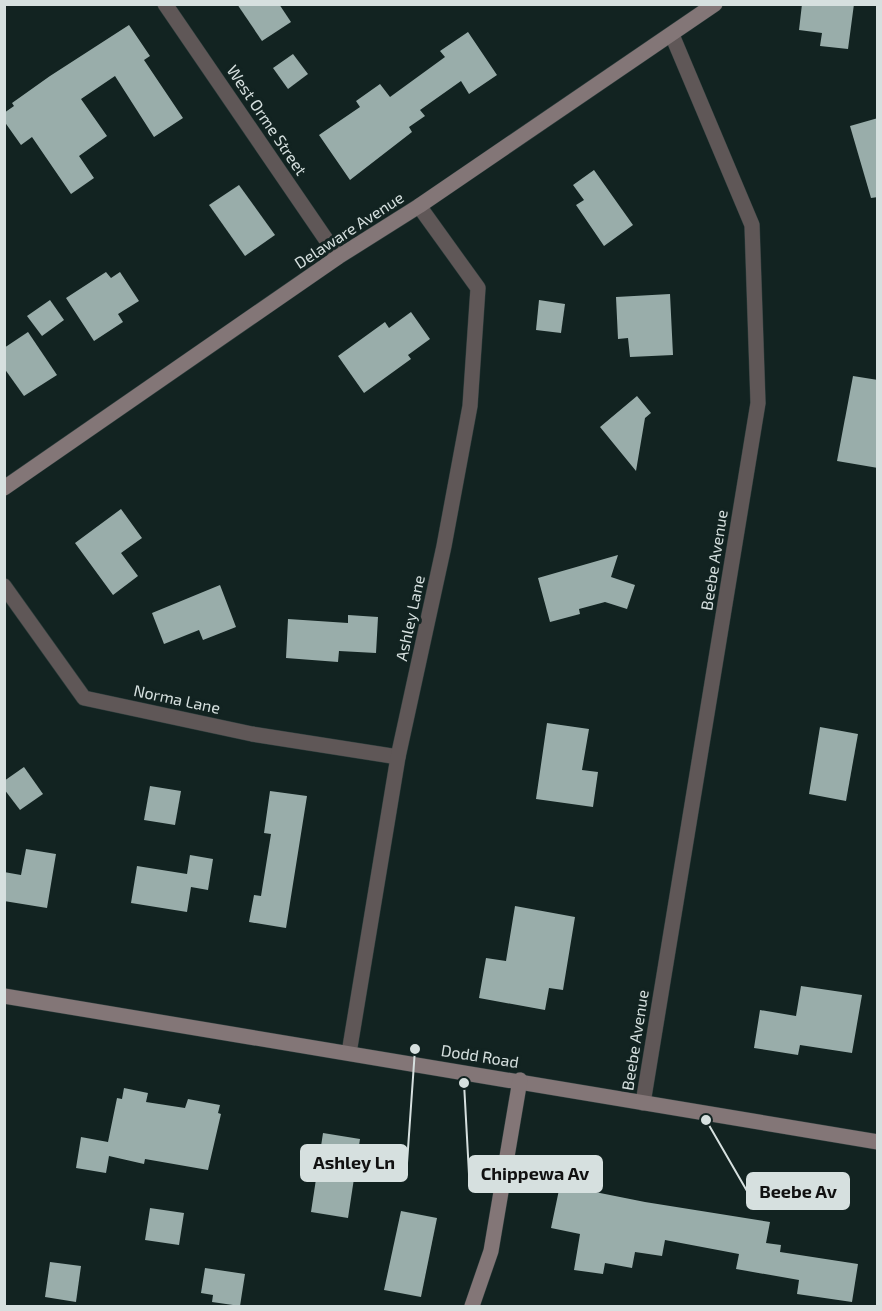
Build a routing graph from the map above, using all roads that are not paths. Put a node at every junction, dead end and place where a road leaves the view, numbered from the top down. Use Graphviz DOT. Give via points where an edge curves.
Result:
graph roads {
  1 [pos="165,4"];
  2 [pos="715,4"];
  3 [pos="672,35"];
  4 [pos="419,206"];
  5 [pos="338,257"];
  6 [pos="4,488"];
  7 [pos="4,586"];
  8 [pos="398,757"];
  9 [pos="4,996"];
  10 [pos="349,1053"];
  11 [pos="520,1080"];
  12 [pos="643,1103"];
  13 [pos="878,1142"];
  14 [pos="472,1306"];
  1 -- 5 [label="street, West Orme Street"];
  2 -- 3 [label="street, Delaware Avenue"];
  3 -- 4 [label="street, Delaware Avenue"];
  3 -- 12 [label="street, Beebe Avenue" via="752,225 758,403"];
  4 -- 5 [label="street, Delaware Avenue"];
  4 -- 8 [label="street, Ashley Lane" via="478,288 470,406"];
  5 -- 6 [label="street, Delaware Avenue"];
  7 -- 8 [label="street, Norma Lane" via="84,698 252,734"];
  8 -- 10 [label="street, Ashley Lane"];
  9 -- 10 [label="street, Dodd Road"];
  10 -- 11 [label="street, Dodd Road"];
  11 -- 12 [label="street, Dodd Road"];
  11 -- 14 [label="street" via="491,1251"];
  12 -- 13 [label="street, Dodd Road"];
}
